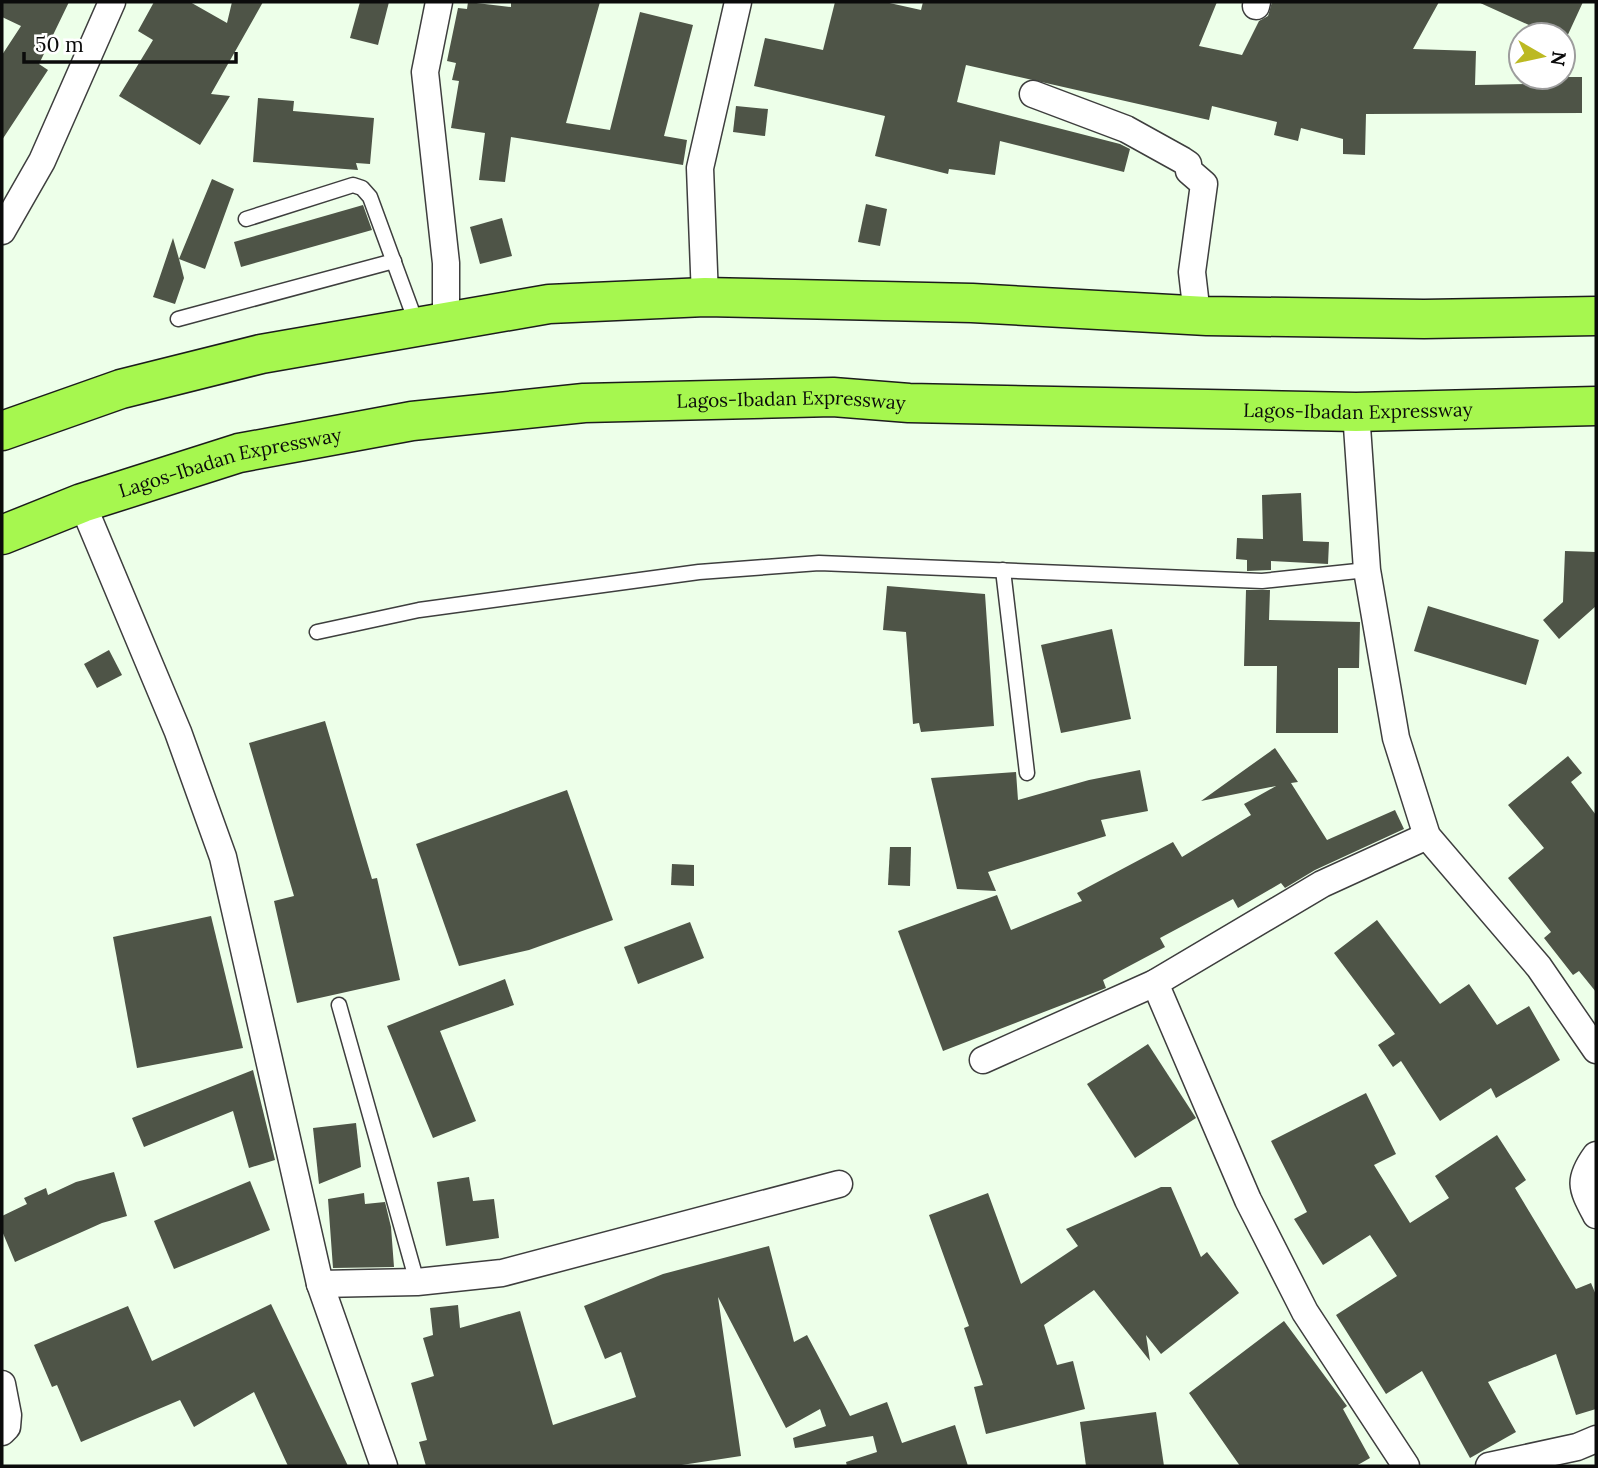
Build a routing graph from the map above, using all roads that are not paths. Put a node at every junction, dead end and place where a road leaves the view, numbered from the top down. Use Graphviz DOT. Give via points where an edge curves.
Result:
graph roads {
  1 [pos="112,2"];
  2 [pos="439,2"];
  3 [pos="738,2"];
  4 [pos="1033,94"];
  5 [pos="246,219"];
  6 [pos="2,231"];
  7 [pos="394,261"];
  8 [pos="705,297"];
  9 [pos="1197,315"];
  10 [pos="1596,316"];
  11 [pos="178,319"];
  12 [pos="432,324"];
  13 [pos="1596,406"];
  14 [pos="1356,412"];
  15 [pos="2,431"];
  16 [pos="82,503"];
  17 [pos="2,536"];
  18 [pos="1003,569"];
  19 [pos="1367,570"];
  20 [pos="317,632"];
  21 [pos="1027,773"];
  22 [pos="1427,836"];
  23 [pos="1155,983"];
  24 [pos="339,1005"];
  25 [pos="1596,1050"];
  26 [pos="983,1060"];
  27 [pos="1596,1155"];
  28 [pos="839,1184"];
  29 [pos="1596,1215"];
  30 [pos="417,1282"];
  31 [pos="320,1284"];
  32 [pos="2,1384"];
  33 [pos="2,1432"];
  34 [pos="1596,1439"];
  35 [pos="384,1466"];
  36 [pos="1406,1466"];
  37 [pos="1489,1466"];
  1 -- 6 [label="street" via="42,161"];
  2 -- 12 [label="street" via="425,72 446,263"];
  3 -- 8 [label="street" via="700,167"];
  4 -- 9 [label="street" via="1126,130 1188,164 1189,171 1204,184 1192,272"];
  5 -- 7 [label="lane" via="353,185 370,197"];
  7 -- 11 [label="lane"];
  7 -- 12 [label="lane"];
  8 -- 9 [label="highway" via="972,303"];
  8 -- 12 [label="highway" via="549,304"];
  9 -- 10 [label="highway"];
  12 -- 15 [label="highway" via="248,357 121,389"];
  13 -- 14 [label="highway, Lagos-Ibadan Expressway"];
  14 -- 16 [label="highway, Lagos-Ibadan Expressway" via="909,403 833,397 584,403 412,421 239,453"];
  14 -- 19 [label="street"];
  16 -- 17 [label="highway, Lagos-Ibadan Expressway"];
  16 -- 31 [label="street" via="178,732 223,857"];
  18 -- 19 [label="lane" via="1262,581"];
  18 -- 20 [label="lane" via="819,563 699,572 419,610"];
  18 -- 21 [label="lane"];
  19 -- 22 [label="street" via="1396,738"];
  22 -- 23 [label="street" via="1322,884"];
  22 -- 25 [label="street" via="1539,967"];
  23 -- 26 [label="street"];
  23 -- 36 [label="street" via="1248,1200 1305,1312"];
  24 -- 30 [label="lane"];
  27 -- 29 [label="street" via="1583,1180"];
  28 -- 30 [label="street" via="502,1273"];
  30 -- 31 [label="street"];
  31 -- 35 [label="street"];
  32 -- 33 [label="street" via="8,1415"];
  34 -- 37 [label="street"];
}
